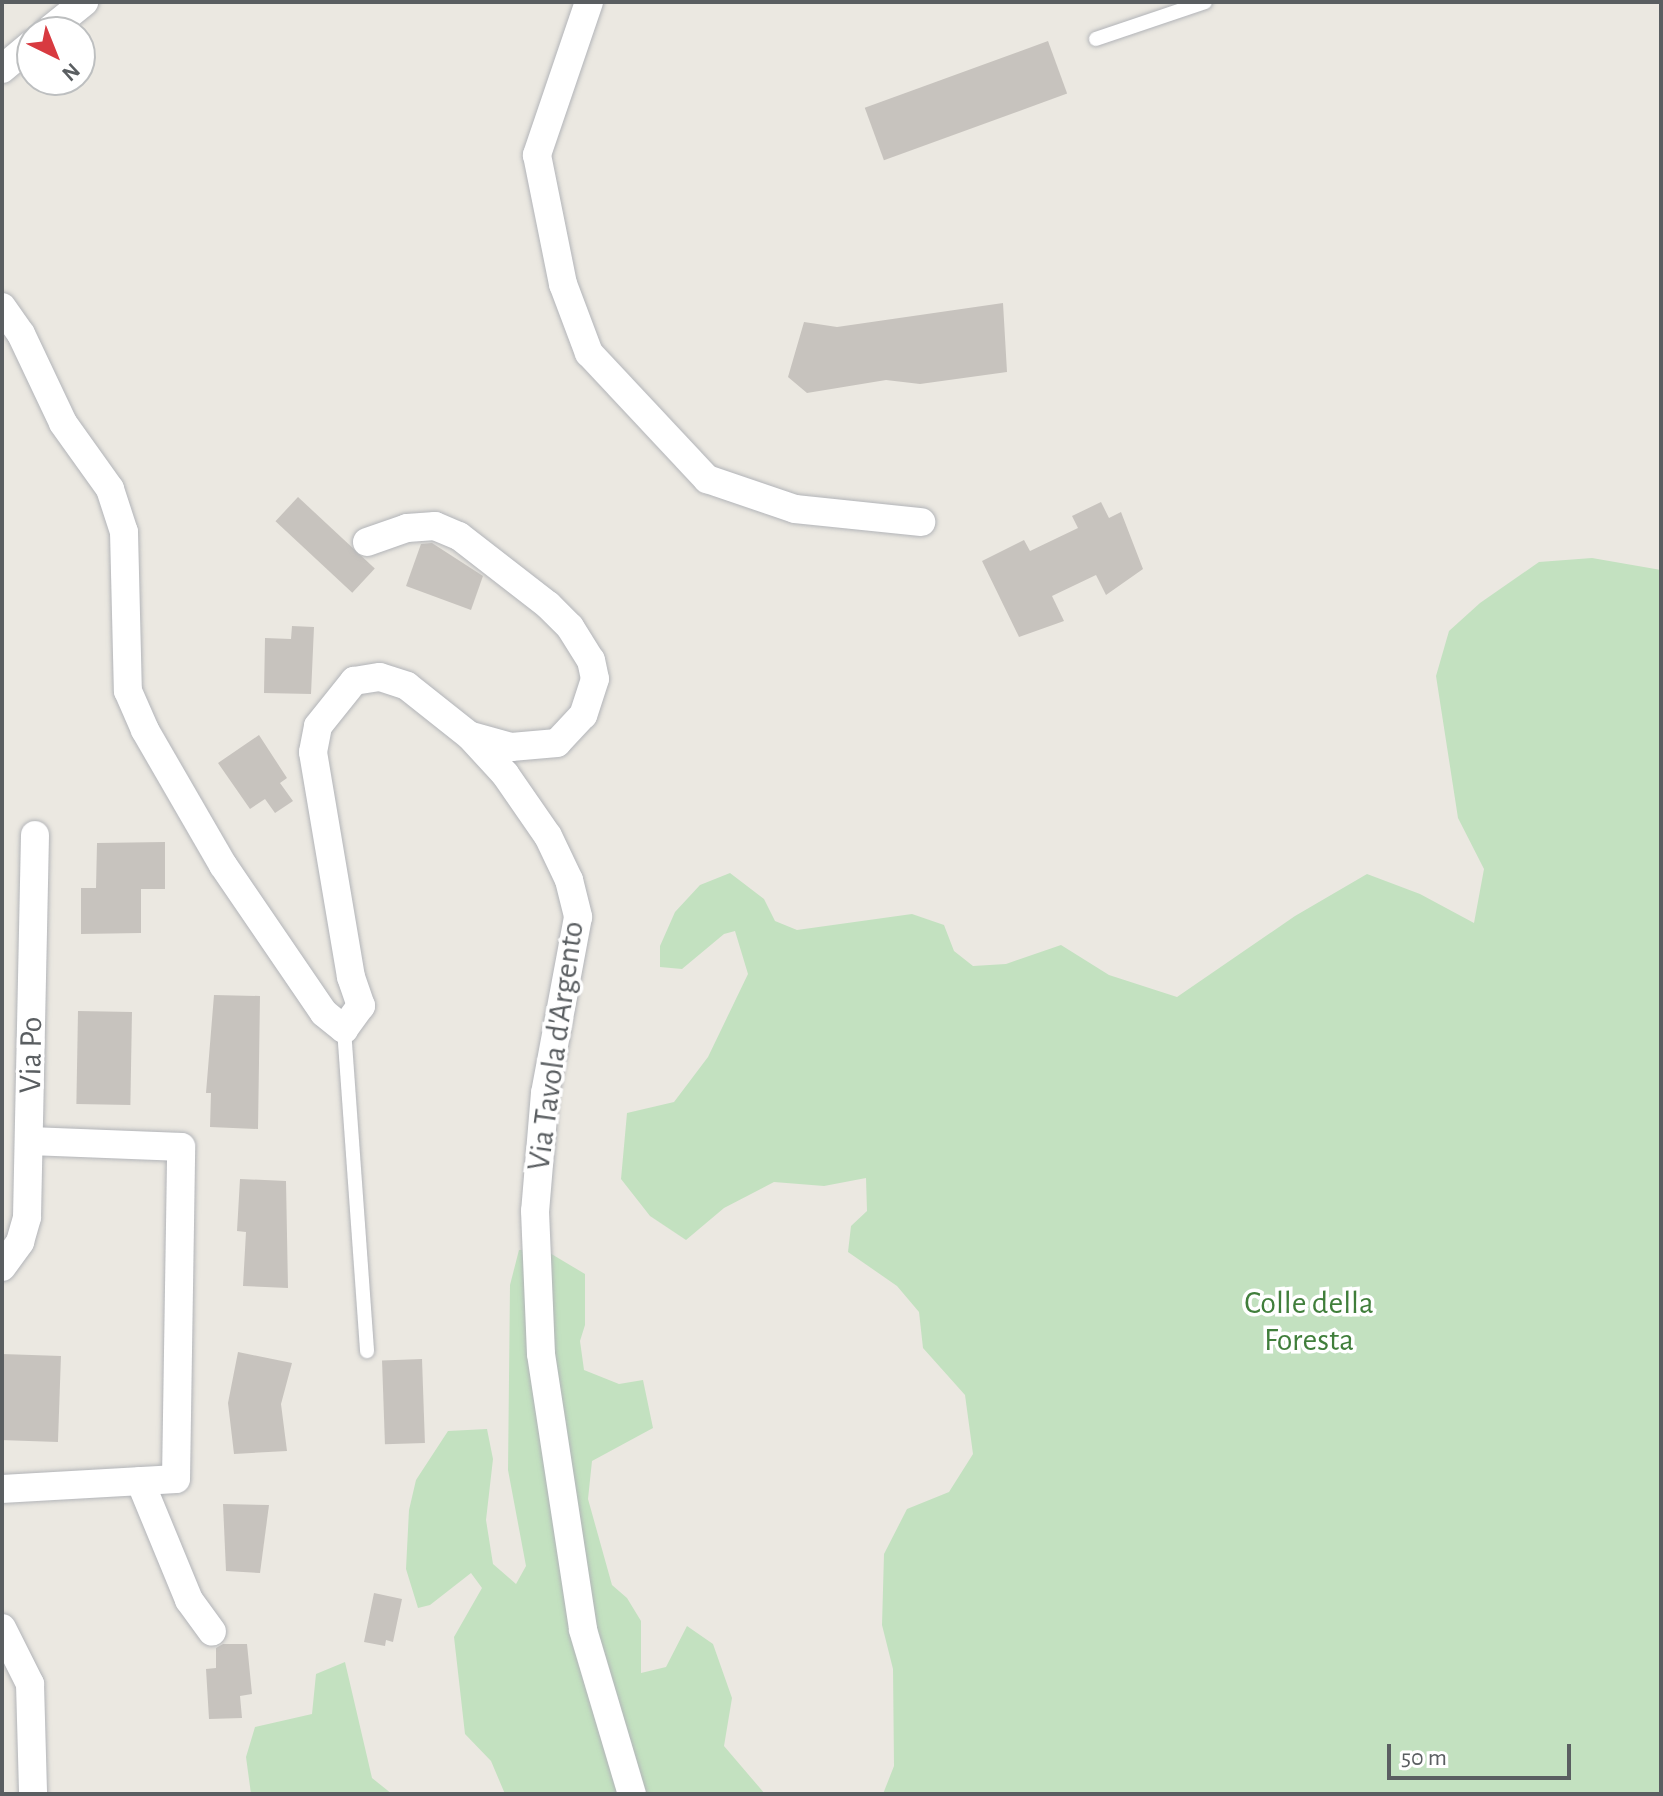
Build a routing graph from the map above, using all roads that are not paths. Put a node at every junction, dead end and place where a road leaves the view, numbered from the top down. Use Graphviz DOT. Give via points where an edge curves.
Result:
graph roads {
  1 [pos="84,2"];
  2 [pos="589,2"];
  3 [pos="1205,2"];
  4 [pos="67,16"];
  5 [pos="1096,39"];
  6 [pos="2,307"];
  7 [pos="921,522"];
  8 [pos="367,542"];
  9 [pos="470,736"];
  10 [pos="35,835"];
  11 [pos="344,1029"];
  12 [pos="31,1141"];
  13 [pos="2,1267"];
  14 [pos="367,1351"];
  15 [pos="140,1481"];
  16 [pos="2,1489"];
  17 [pos="2,1628"];
  18 [pos="212,1632"];
  19 [pos="33,1794"];
  20 [pos="632,1794"];
  1 -- 4 [label="street"];
  2 -- 7 [label="street" via="537,155 563,284 589,353 707,479 795,509"];
  3 -- 5 [label="lane"];
  6 -- 11 [label="street" via="21,334 63,423 110,489 124,532 128,691 145,730 247,901 304,986"];
  8 -- 9 [label="street" via="407,528 435,526 459,536 548,605 591,660 595,679 583,715 557,743 511,747"];
  9 -- 11 [label="street, Via Tavola d'Argento" via="407,686 380,677 354,681 318,726 313,752 351,977 361,1006"];
  9 -- 20 [label="street, Via Tavola d'Argento" via="505,774 548,836 569,880 578,917 543,1108 535,1211 541,1354 583,1630"];
  10 -- 12 [label="street, Via Po"];
  11 -- 14 [label="lane"];
  12 -- 13 [label="street, Via Po" via="27,1217 20,1242"];
  12 -- 15 [label="street" via="181,1147 176,1479"];
  15 -- 16 [label="street"];
  15 -- 18 [label="street" via="189,1600"];
  17 -- 19 [label="street" via="30,1684"];
}
